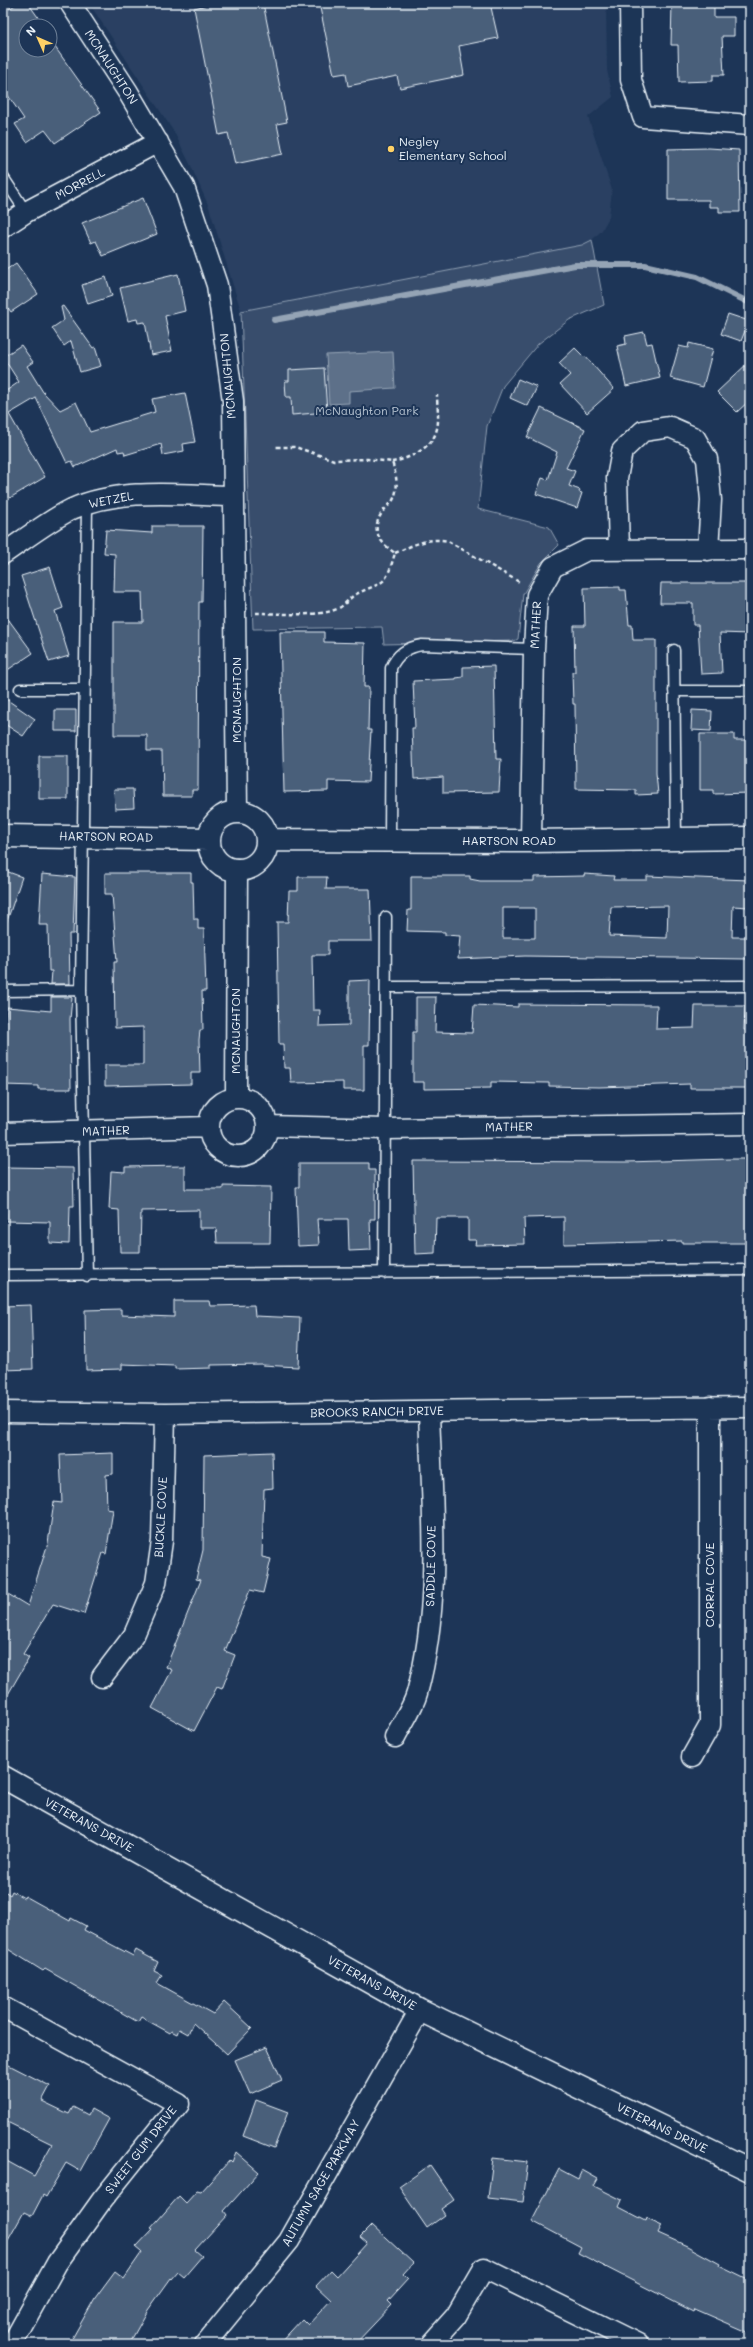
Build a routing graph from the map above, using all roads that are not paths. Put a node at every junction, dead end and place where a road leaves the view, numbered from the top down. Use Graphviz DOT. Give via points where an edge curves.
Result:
graph roads {
  1 [pos="70,3"];
  2 [pos="630,3"];
  3 [pos="750,125"];
  4 [pos="158,142"];
  5 [pos="3,177"];
  6 [pos="26,212"];
  7 [pos="3,227"];
  8 [pos="233,496"];
  9 [pos="86,504"];
  10 [pos="750,549"];
  11 [pos="619,550"];
  12 [pos="708,550"];
  13 [pos="3,554"];
  14 [pos="534,649"];
  15 [pos="674,650"];
  16 [pos="20,689"];
  17 [pos="84,689"];
  18 [pos="750,691"];
  19 [pos="674,692"];
  20 [pos="237,812"];
  21 [pos="3,836"];
  22 [pos="83,837"];
  23 [pos="750,838"];
  24 [pos="210,839"];
  25 [pos="676,839"];
  26 [pos="268,840"];
  27 [pos="390,841"];
  28 [pos="531,841"];
  29 [pos="237,869"];
  30 [pos="386,917"];
  31 [pos="750,986"];
  32 [pos="386,988"];
  33 [pos="81,990"];
  34 [pos="3,991"];
  35 [pos="236,1098"];
  36 [pos="750,1124"];
  37 [pos="268,1126"];
  38 [pos="209,1127"];
  39 [pos="385,1129"];
  40 [pos="84,1132"];
  41 [pos="3,1133"];
  42 [pos="750,1270"];
  43 [pos="384,1273"];
  44 [pos="3,1275"];
  45 [pos="87,1276"];
  46 [pos="710,1407"];
  47 [pos="750,1407"];
  48 [pos="3,1412"];
  49 [pos="429,1412"];
  50 [pos="164,1414"];
  51 [pos="102,1677"];
  52 [pos="396,1737"];
  53 [pos="692,1757"];
  54 [pos="3,1777"];
  55 [pos="3,2007"];
  56 [pos="420,2010"];
  57 [pos="750,2170"];
  58 [pos="12,2344"];
  59 [pos="205,2344"];
  60 [pos="432,2344"];
  61 [pos="638,2344"];
  1 -- 4 [label="street, MCNAUGHTON"];
  2 -- 3 [label="street" via="631,80 643,117"];
  4 -- 6 [label="street, MORRELL"];
  4 -- 8 [label="street, MCNAUGHTON" via="184,187 217,285 233,401"];
  5 -- 6 [label="lane"];
  6 -- 7 [label="street, MORRELL"];
  8 -- 9 [label="street, WETZEL" via="142,494"];
  8 -- 20 [label="street, MCNAUGHTON"];
  9 -- 13 [label="street, WETZEL" via="72,510"];
  9 -- 17 [label="lane"];
  10 -- 12 [label="street, MATHER"];
  11 -- 12 [label="street, MATHER"];
  11 -- 12 [label="street" via="617,478 622,451 643,431 670,426 695,438 707,459 711,500"];
  11 -- 14 [label="street, MATHER" via="587,550 553,567 538,595"];
  14 -- 27 [label="lane" via="422,645 412,646 393,662"];
  14 -- 28 [label="street, MATHER"];
  15 -- 19 [label="lane"];
  16 -- 17 [label="lane"];
  17 -- 22 [label="lane"];
  18 -- 19 [label="lane"];
  19 -- 25 [label="lane"];
  20 -- 24 [label="street" via="220,819 212,827"];
  20 -- 26 [label="street" via="254,816 262,824"];
  21 -- 22 [label="street, HARTSON ROAD"];
  22 -- 24 [label="street, HARTSON ROAD"];
  22 -- 33 [label="lane"];
  23 -- 25 [label="street, HARTSON ROAD"];
  24 -- 29 [label="street" via="210,849 221,865"];
  25 -- 28 [label="street, HARTSON ROAD"];
  26 -- 27 [label="street, HARTSON ROAD"];
  26 -- 29 [label="street" via="267,849 262,857 246,868"];
  27 -- 28 [label="street, HARTSON ROAD"];
  29 -- 35 [label="street, MCNAUGHTON"];
  30 -- 32 [label="lane"];
  31 -- 32 [label="lane"];
  32 -- 39 [label="lane"];
  33 -- 34 [label="lane"];
  33 -- 40 [label="lane"];
  35 -- 37 [label="street" via="254,1102 261,1109"];
  35 -- 38 [label="street" via="227,1099 214,1109"];
  36 -- 39 [label="street, MATHER"];
  37 -- 38 [label="street" via="263,1144 256,1151 240,1157 222,1152 215,1145"];
  37 -- 39 [label="street, MATHER"];
  38 -- 40 [label="street, MATHER"];
  39 -- 43 [label="lane"];
  40 -- 41 [label="street, MATHER"];
  40 -- 45 [label="lane"];
  42 -- 43 [label="lane"];
  43 -- 45 [label="lane"];
  44 -- 45 [label="lane"];
  46 -- 47 [label="street, BROOKS RANCH DRIVE"];
  46 -- 49 [label="street, BROOKS RANCH DRIVE"];
  46 -- 53 [label="street, CORRAL COVE" via="710,1725"];
  48 -- 50 [label="street, BROOKS RANCH DRIVE"];
  49 -- 50 [label="street, BROOKS RANCH DRIVE"];
  49 -- 52 [label="street, SADDLE COVE" via="434,1585 417,1695"];
  50 -- 51 [label="street, BUCKLE COVE" via="162,1541 156,1583 134,1635"];
  54 -- 56 [label="street, VETERANS DRIVE"];
  55 -- 58 [label="street, SWEET GUM DRIVE" via="179,2104 102,2200 57,2263"];
  56 -- 57 [label="street, VETERANS DRIVE"];
  56 -- 59 [label="street, AUTUMN SAGE PARKWAY" via="289,2240"];
  60 -- 61 [label="street" via="456,2316 484,2268"];
}
